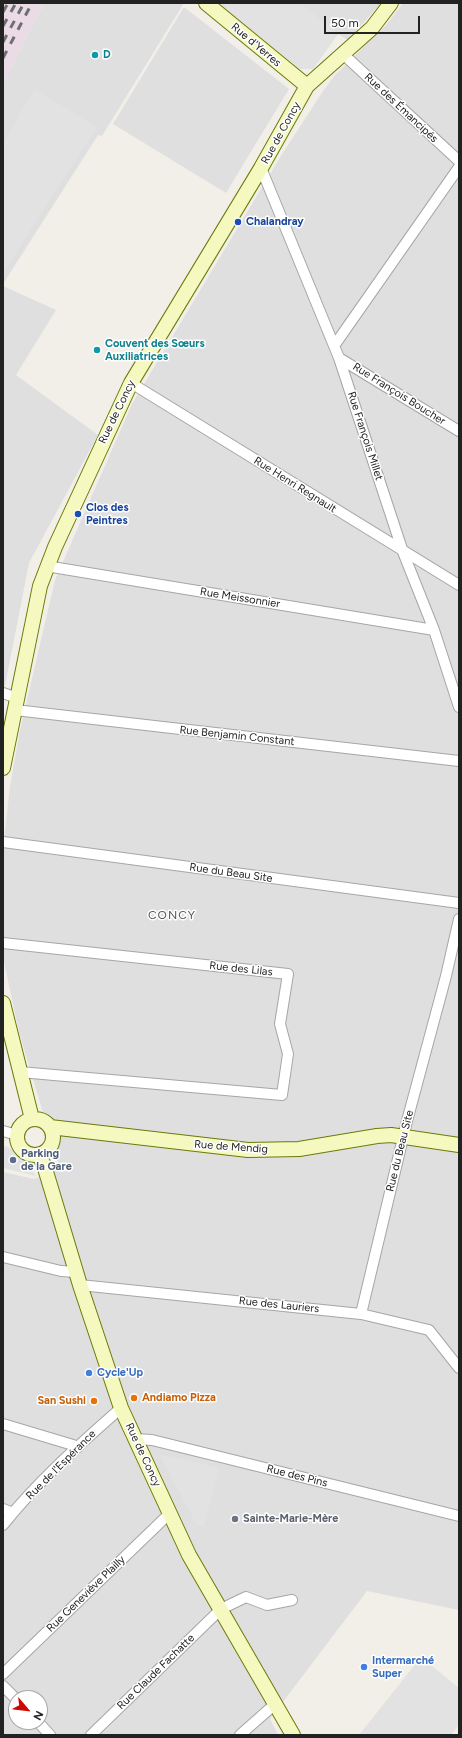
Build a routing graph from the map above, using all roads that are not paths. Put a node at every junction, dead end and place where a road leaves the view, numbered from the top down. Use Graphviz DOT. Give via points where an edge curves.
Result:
graph roads {
  1 [pos="206,3"];
  2 [pos="391,3"];
  3 [pos="343,54"];
  4 [pos="306,86"];
  5 [pos="459,161"];
  6 [pos="459,167"];
  7 [pos="262,168"];
  8 [pos="334,346"];
  9 [pos="339,358"];
  10 [pos="131,383"];
  11 [pos="459,431"];
  12 [pos="403,552"];
  13 [pos="46,566"];
  14 [pos="459,585"];
  15 [pos="434,630"];
  16 [pos="3,693"];
  17 [pos="16,704"];
  18 [pos="459,707"];
  19 [pos="459,761"];
  20 [pos="3,768"];
  21 [pos="3,842"];
  22 [pos="459,903"];
  23 [pos="459,919"];
  24 [pos="3,943"];
  25 [pos="3,1003"];
  26 [pos="20,1072"];
  27 [pos="32,1119"];
  28 [pos="50,1127"];
  29 [pos="3,1131"];
  30 [pos="17,1135"];
  31 [pos="404,1137"];
  32 [pos="459,1145"];
  33 [pos="39,1155"];
  34 [pos="3,1257"];
  35 [pos="78,1278"];
  36 [pos="361,1314"];
  37 [pos="459,1368"];
  38 [pos="121,1408"];
  39 [pos="3,1424"];
  40 [pos="135,1439"];
  41 [pos="77,1448"];
  42 [pos="3,1509"];
  43 [pos="13,1513"];
  44 [pos="169,1514"];
  45 [pos="459,1516"];
  46 [pos="3,1525"];
  47 [pos="292,1600"];
  48 [pos="221,1609"];
  49 [pos="3,1674"];
  50 [pos="275,1704"];
  51 [pos="91,1735"];
  52 [pos="240,1735"];
  53 [pos="293,1735"];
  1 -- 4 [label="street, Rue d'Yerres"];
  2 -- 3 [label="street, Rue de Concy" via="372,28"];
  3 -- 4 [label="street, Rue de Concy"];
  3 -- 5 [label="street, Rue des Émancipés"];
  4 -- 7 [label="street, Rue de Concy"];
  6 -- 8 [label="street"];
  7 -- 8 [label="street, Rue François Millet"];
  7 -- 10 [label="street, Rue de Concy"];
  8 -- 9 [label="street, Rue François Millet"];
  9 -- 11 [label="street, Rue François Boucher"];
  9 -- 12 [label="street, Rue François Millet"];
  10 -- 12 [label="street, Rue Henri Regnault"];
  10 -- 13 [label="street, Rue de Concy"];
  12 -- 14 [label="street, Rue Henri Regnault"];
  12 -- 15 [label="street, Rue François Millet"];
  13 -- 15 [label="street, Rue Meissonnier"];
  13 -- 17 [label="street, Rue de Concy"];
  15 -- 18 [label="street, Rue François Millet"];
  16 -- 17 [label="street, Rue Benjamin Constant"];
  17 -- 19 [label="street, Rue Benjamin Constant"];
  17 -- 20 [label="street, Rue de Concy"];
  21 -- 22 [label="street, Rue du Beau Site"];
  23 -- 31 [label="street, Rue du Beau Site"];
  24 -- 26 [label="street, Rue des Lilas" via="288,974 280,1024 288,1054 282,1095"];
  25 -- 26 [label="street"];
  26 -- 27 [label="street"];
  27 -- 28 [label="street" via="43,1120"];
  27 -- 30 [label="street" via="22,1124"];
  28 -- 31 [label="street, Rue de Mendig" via="248,1150 299,1149 376,1136"];
  28 -- 33 [label="street" via="53,1142 48,1150"];
  29 -- 30 [label="street"];
  30 -- 33 [label="street" via="22,1150 31,1155"];
  31 -- 32 [label="street, Rue de Mendig"];
  31 -- 36 [label="street, Rue du Beau Site"];
  33 -- 35 [label="street, Rue de Concy"];
  34 -- 35 [label="street, Rue des Lauriers" via="61,1271"];
  35 -- 36 [label="street, Rue des Lauriers"];
  35 -- 38 [label="street, Rue de Concy"];
  36 -- 37 [label="street, Rue des Lauriers" via="430,1330"];
  38 -- 40 [label="street, Rue de Concy"];
  38 -- 41 [label="street, Rue de l'Espérance"];
  39 -- 41 [label="street" via="73,1444"];
  40 -- 44 [label="street, Rue de Concy"];
  40 -- 45 [label="street, Rue des Pins" via="152,1440"];
  41 -- 43 [label="street, Rue de l'Espérance"];
  42 -- 43 [label="street"];
  43 -- 46 [label="street, Rue de l'Espérance"];
  44 -- 48 [label="street, Rue de Concy" via="189,1555"];
  44 -- 49 [label="street, Rue Geneviève Plailly"];
  47 -- 48 [label="street, Rue Claude Fachatte" via="267,1605 246,1597"];
  48 -- 50 [label="street, Rue de Concy"];
  48 -- 51 [label="street, Rue Claude Fachatte"];
  50 -- 52 [label="street"];
  50 -- 53 [label="street, Rue de Concy"];
}
